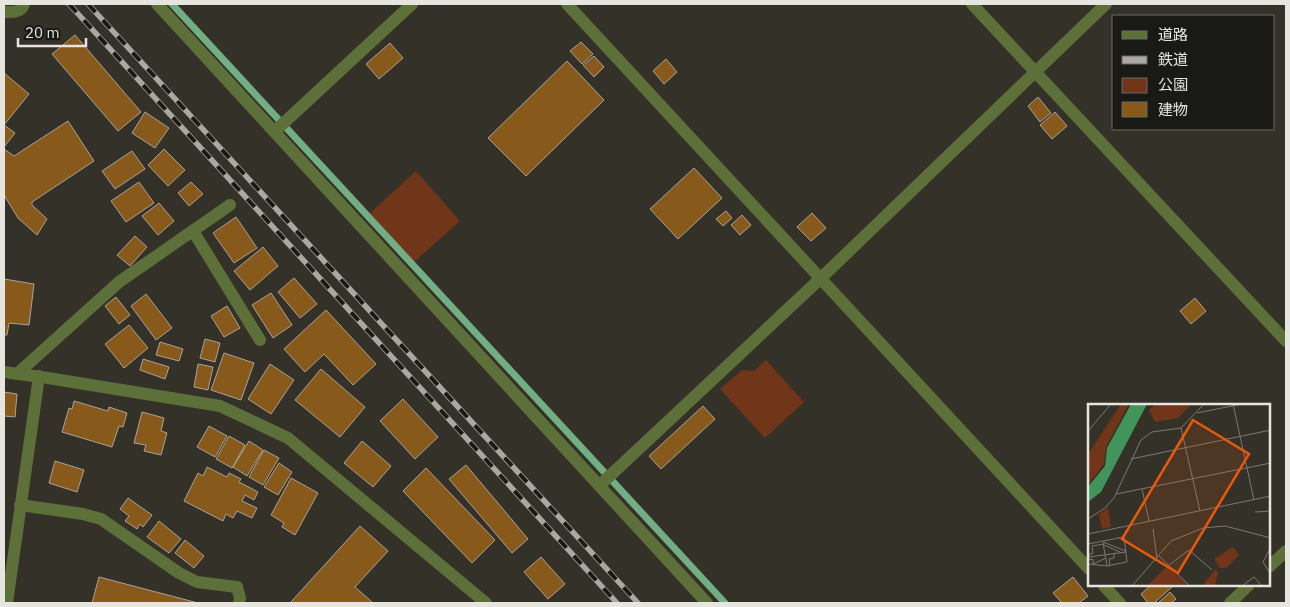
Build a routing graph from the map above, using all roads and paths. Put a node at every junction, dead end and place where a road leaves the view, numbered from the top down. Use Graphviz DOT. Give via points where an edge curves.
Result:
graph roads {
  1 [pos="24,4"];
  2 [pos="157,4"];
  3 [pos="412,4"];
  4 [pos="567,4"];
  5 [pos="972,4"];
  6 [pos="1106,4"];
  7 [pos="4,12"];
  8 [pos="1036,72"];
  9 [pos="275,131"];
  10 [pos="230,205"];
  11 [pos="193,231"];
  12 [pos="821,278"];
  13 [pos="260,340"];
  14 [pos="1286,341"];
  15 [pos="4,372"];
  16 [pos="17,374"];
  17 [pos="39,376"];
  18 [pos="600,484"];
  19 [pos="20,505"];
  20 [pos="1286,550"];
  21 [pos="1270,566"];
  22 [pos="1088,568"];
  23 [pos="1105,587"];
  24 [pos="1247,587"];
  25 [pos="7,603"];
  26 [pos="239,603"];
  27 [pos="486,603"];
  28 [pos="707,603"];
  29 [pos="1120,603"];
  30 [pos="1230,603"];
  1 -- 7 [label="street" via="18,12"];
  2 -- 9 [label="street"];
  3 -- 9 [label="street"];
  4 -- 12 [label="street"];
  5 -- 8 [label="street"];
  6 -- 8 [label="street"];
  8 -- 12 [label="street"];
  8 -- 14 [label="street"];
  9 -- 18 [label="street"];
  10 -- 11 [label="street"];
  11 -- 13 [label="street"];
  11 -- 16 [label="street" via="119,282"];
  12 -- 18 [label="street"];
  12 -- 22 [label="street"];
  15 -- 16 [label="street"];
  16 -- 17 [label="street"];
  17 -- 19 [label="street"];
  17 -- 27 [label="street" via="220,406 288,438"];
  18 -- 28 [label="street"];
  19 -- 25 [label="street"];
  19 -- 26 [label="street" via="101,519 188,578 237,587"];
  20 -- 21 [label="street"];
  23 -- 29 [label="street"];
  24 -- 30 [label="street"];
}
